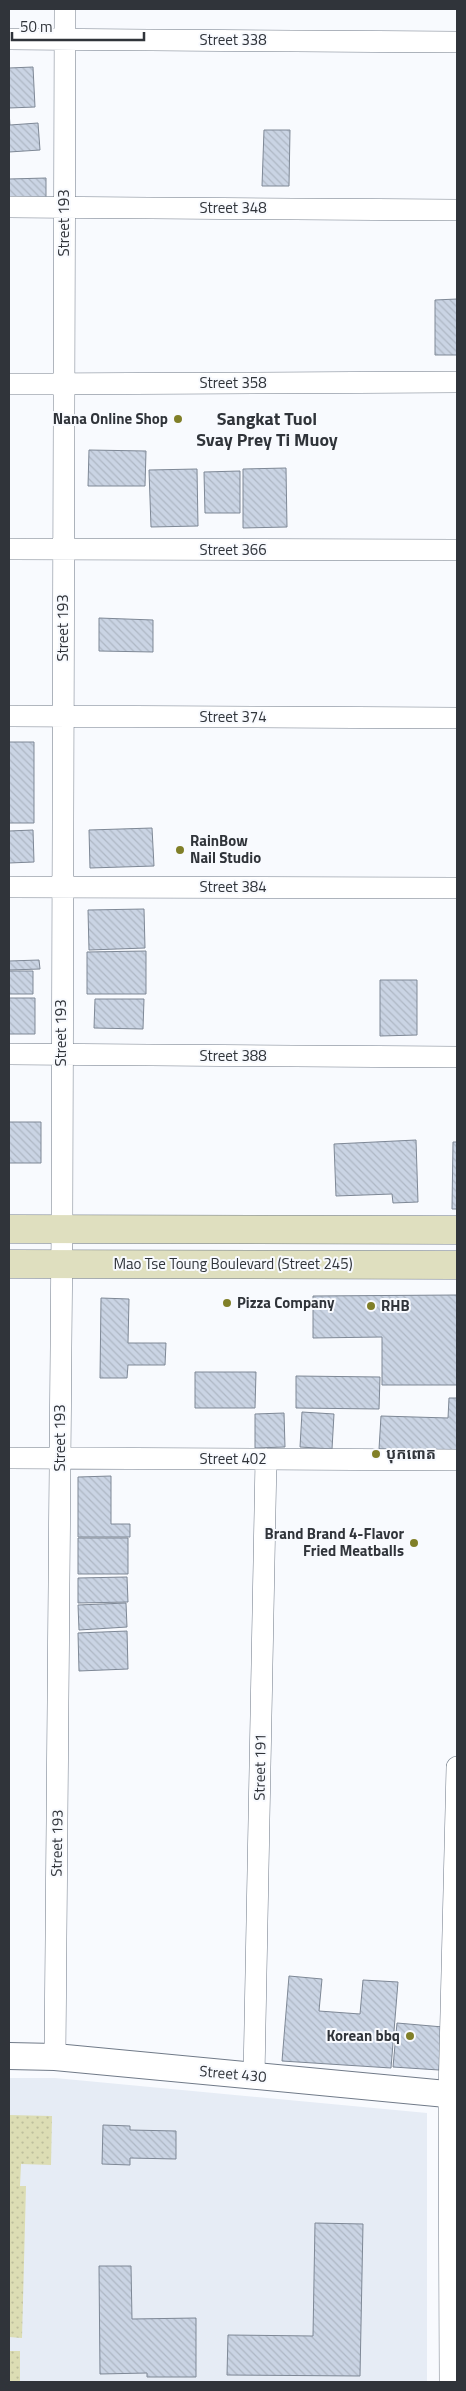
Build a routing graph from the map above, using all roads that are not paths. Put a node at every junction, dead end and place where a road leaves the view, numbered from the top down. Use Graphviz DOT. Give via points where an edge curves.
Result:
graph roads {
  1 [pos="65,9"];
  2 [pos="9,39"];
  3 [pos="65,39"];
  4 [pos="457,42"];
  5 [pos="9,207"];
  6 [pos="64,207"];
  7 [pos="457,210"];
  8 [pos="457,382"];
  9 [pos="9,384"];
  10 [pos="64,384"];
  11 [pos="9,549"];
  12 [pos="63,549"];
  13 [pos="457,550"];
  14 [pos="9,716"];
  15 [pos="62,716"];
  16 [pos="457,718"];
  17 [pos="9,887"];
  18 [pos="62,887"];
  19 [pos="457,888"];
  20 [pos="9,1054"];
  21 [pos="61,1054"];
  22 [pos="457,1058"];
  23 [pos="9,1229"];
  24 [pos="62,1229"];
  25 [pos="457,1230"];
  26 [pos="61,1263"];
  27 [pos="9,1264"];
  28 [pos="457,1265"];
  29 [pos="9,1458"];
  30 [pos="60,1458"];
  31 [pos="266,1459"];
  32 [pos="457,1460"];
  33 [pos="457,1767"];
  34 [pos="9,2056"];
  35 [pos="55,2057"];
  36 [pos="254,2076"];
  37 [pos="453,2095"];
  38 [pos="450,2382"];
  1 -- 3 [label="street, Street 193"];
  2 -- 3 [label="street, Street 338"];
  3 -- 4 [label="street, Street 338"];
  3 -- 6 [label="street, Street 193"];
  5 -- 6 [label="street, Street 348"];
  6 -- 7 [label="street, Street 348"];
  6 -- 10 [label="street, Street 193"];
  8 -- 10 [label="street, Street 358"];
  9 -- 10 [label="street, Street 358"];
  10 -- 12 [label="street, Street 193"];
  11 -- 12 [label="street, Street 366"];
  12 -- 13 [label="street, Street 366"];
  12 -- 15 [label="street, Street 193"];
  14 -- 15 [label="street, Street 374"];
  15 -- 16 [label="street, Street 374"];
  15 -- 18 [label="street, Street 193"];
  17 -- 18 [label="street, Street 384"];
  18 -- 19 [label="street, Street 384"];
  18 -- 21 [label="street, Street 193"];
  20 -- 21 [label="street, Street 388"];
  21 -- 22 [label="street, Street 388"];
  21 -- 24 [label="street, Street 193"];
  23 -- 24 [label="main road"];
  24 -- 25 [label="main road"];
  24 -- 26 [label="street, Street 193"];
  26 -- 27 [label="main road, Mao Tse Toung Boulevard (Street 245)"];
  26 -- 28 [label="main road, Mao Tse Toung Boulevard (Street 245)"];
  26 -- 30 [label="street, Street 193"];
  29 -- 30 [label="street, Street 402"];
  30 -- 31 [label="street, Street 402"];
  30 -- 35 [label="street, Street 193"];
  31 -- 32 [label="street, Street 402"];
  31 -- 36 [label="street, Street 191"];
  33 -- 37 [label="street"];
  34 -- 35 [label="street, Street 430"];
  35 -- 36 [label="street, Street 430"];
  36 -- 37 [label="street, Street 430"];
  37 -- 38 [label="street"];
}
